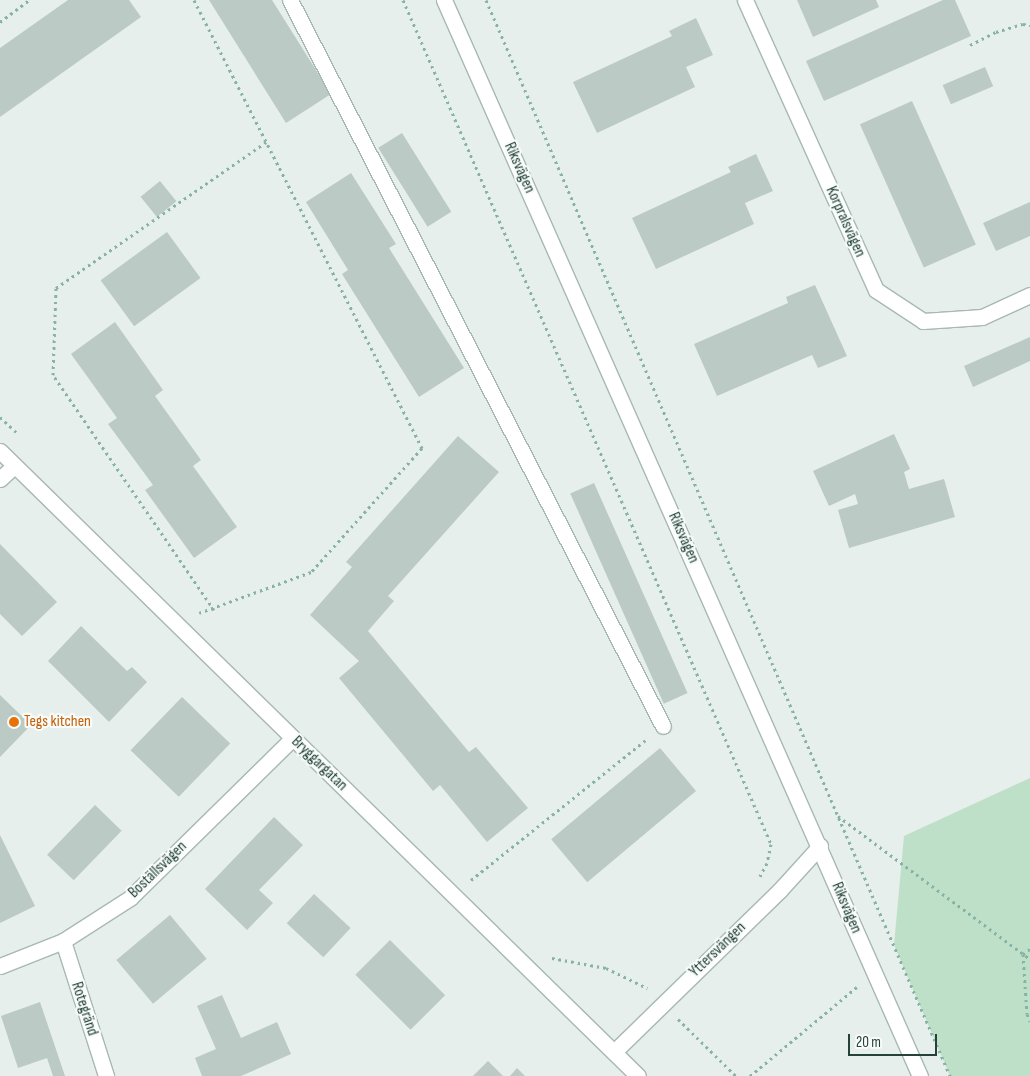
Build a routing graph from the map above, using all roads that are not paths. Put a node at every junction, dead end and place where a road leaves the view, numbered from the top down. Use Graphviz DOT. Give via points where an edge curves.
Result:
graph roads {
  1 [pos="290,0"];
  2 [pos="444,0"];
  3 [pos="745,0"];
  4 [pos="1030,295"];
  5 [pos="0,452"];
  6 [pos="14,466"];
  7 [pos="0,478"];
  8 [pos="663,726"];
  9 [pos="292,739"];
  10 [pos="820,846"];
  11 [pos="62,942"];
  12 [pos="0,966"];
  13 [pos="614,1052"];
  14 [pos="106,1076"];
  15 [pos="638,1076"];
  16 [pos="920,1076"];
  1 -- 8 [label="street"];
  2 -- 10 [label="street, Riksvägen"];
  3 -- 4 [label="street, Korpralsvägen" via="876,290 923,321 982,317"];
  5 -- 6 [label="street, Bryggargatan"];
  6 -- 7 [label="street"];
  6 -- 9 [label="street, Bryggargatan"];
  9 -- 11 [label="street, Boställsvägen" via="130,898"];
  9 -- 13 [label="street, Bryggargatan"];
  10 -- 13 [label="street, Yttersvängen"];
  10 -- 16 [label="street, Riksvägen"];
  11 -- 12 [label="street, Boställsvägen"];
  11 -- 14 [label="street, Rotegränd"];
  13 -- 15 [label="street, Bryggargatan"];
}
